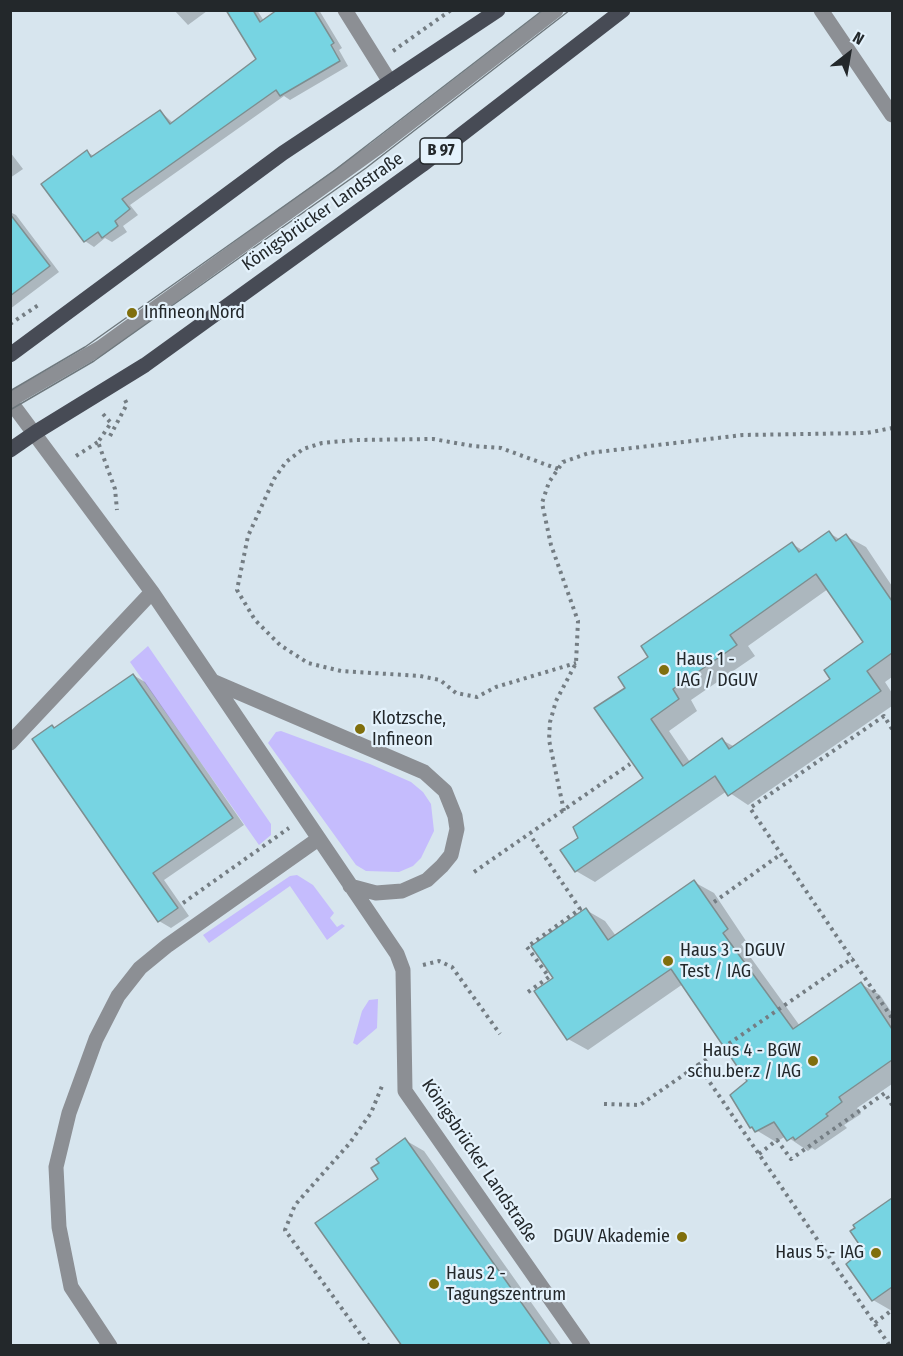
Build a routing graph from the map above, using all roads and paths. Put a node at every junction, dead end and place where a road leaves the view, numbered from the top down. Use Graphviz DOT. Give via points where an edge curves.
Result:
graph roads {
  1 [pos="345,10"];
  2 [pos="451,10"];
  3 [pos="498,10"];
  4 [pos="556,10"];
  5 [pos="623,10"];
  6 [pos="821,10"];
  7 [pos="378,62"];
  8 [pos="390,82"];
  9 [pos="892,115"];
  10 [pos="10,355"];
  11 [pos="122,397"];
  12 [pos="10,400"];
  13 [pos="111,423"];
  14 [pos="892,428"];
  15 [pos="36,432"];
  16 [pos="110,436"];
  17 [pos="10,450"];
  18 [pos="558,470"];
  19 [pos="122,552"];
  20 [pos="152,592"];
  21 [pos="576,663"];
  22 [pos="212,681"];
  23 [pos="892,729"];
  24 [pos="10,743"];
  25 [pos="630,764"];
  26 [pos="564,811"];
  27 [pos="304,818"];
  28 [pos="530,835"];
  29 [pos="318,839"];
  30 [pos="781,854"];
  31 [pos="474,872"];
  32 [pos="350,886"];
  33 [pos="714,902"];
  34 [pos="183,903"];
  35 [pos="853,958"];
  36 [pos="403,970"];
  37 [pos="528,992"];
  38 [pos="892,1014"];
  39 [pos="500,1034"];
  40 [pos="698,1065"];
  41 [pos="386,1077"];
  42 [pos="604,1104"];
  43 [pos="892,1105"];
  44 [pos="759,1154"];
  45 [pos="892,1310"];
  46 [pos="875,1323"];
  47 [pos="110,1346"];
  48 [pos="369,1346"];
  49 [pos="583,1346"];
  50 [pos="890,1346"];
  1 -- 7 [label="street"];
  2 -- 7 [label="path"];
  3 -- 8 [label="main road"];
  4 -- 12 [label="street" via="384,143 100,348"];
  5 -- 15 [label="main road, Königsbrücker Landstraße / B 97" via="422,165 145,365"];
  6 -- 9 [label="street"];
  7 -- 8 [label="street"];
  8 -- 10 [label="main road" via="283,153"];
  11 -- 16 [label="path" via="127,404"];
  12 -- 15 [label="street, Königsbrücker Landstraße"];
  13 -- 19 [label="path" via="98,442 115,489"];
  14 -- 18 [label="path" via="867,433 743,435 589,453 563,462"];
  15 -- 17 [label="main road, B 97"];
  15 -- 19 [label="street, Königsbrücker Landstraße"];
  18 -- 21 [label="path" via="542,503 551,545 578,621"];
  18 -- 21 [label="path" via="501,448 433,439 355,440 303,449 286,462 274,479 248,536 237,590 255,620 280,645 308,663 341,671 420,676 440,680 456,693 477,697 496,687"];
  19 -- 20 [label="street, Königsbrücker Landstraße"];
  20 -- 22 [label="street, Königsbrücker Landstraße"];
  20 -- 24 [label="street"];
  21 -- 26 [label="path" via="556,700 550,722 549,740"];
  22 -- 27 [label="street, Königsbrücker Landstraße"];
  22 -- 32 [label="street" via="424,772 445,791 457,829 451,855 442,866 427,880 402,891 376,893"];
  23 -- 30 [label="path" via="884,716 750,808"];
  25 -- 26 [label="path"];
  26 -- 28 [label="path"];
  27 -- 29 [label="street, Königsbrücker Landstraße"];
  27 -- 34 [label="path"];
  28 -- 31 [label="path"];
  28 -- 37 [label="path" via="580,909 527,947 549,978"];
  29 -- 32 [label="street, Königsbrücker Landstraße"];
  29 -- 47 [label="street" via="140,969 118,996 96,1040 69,1113 56,1167 59,1227 71,1287"];
  30 -- 33 [label="path"];
  30 -- 35 [label="path"];
  32 -- 36 [label="street, Königsbrücker Landstraße" via="392,945"];
  35 -- 38 [label="path"];
  35 -- 40 [label="path"];
  36 -- 39 [label="path" via="439,961 446,963"];
  36 -- 49 [label="street, Königsbrücker Landstraße" via="405,1091"];
  40 -- 42 [label="path" via="640,1105"];
  40 -- 44 [label="path"];
  41 -- 48 [label="path" via="371,1113 296,1205 285,1230"];
  43 -- 44 [label="path" via="885,1093 791,1159 777,1140"];
  44 -- 46 [label="path"];
  45 -- 46 [label="path"];
  46 -- 50 [label="path"];
}
